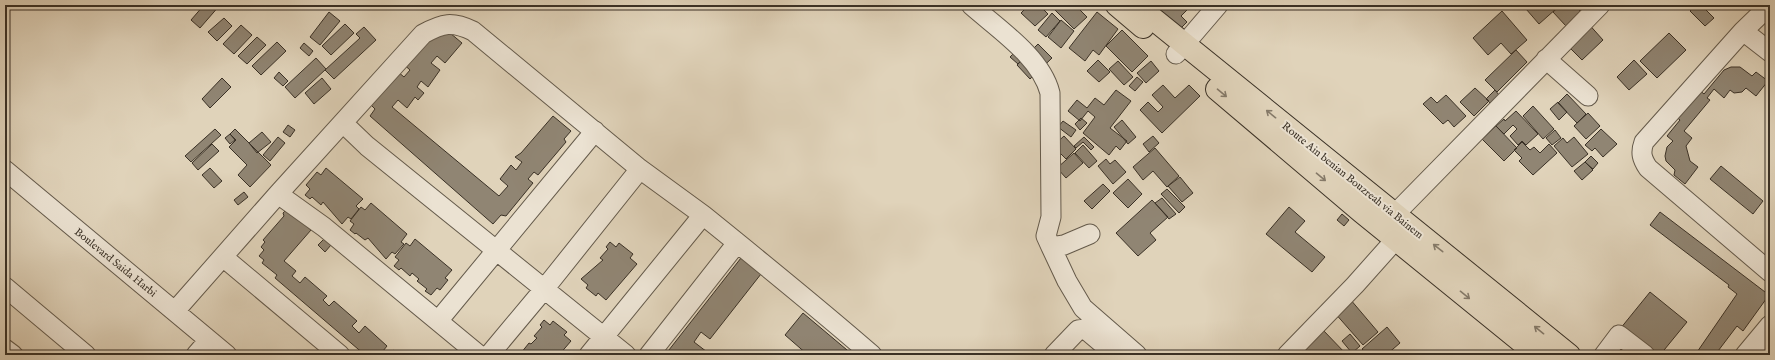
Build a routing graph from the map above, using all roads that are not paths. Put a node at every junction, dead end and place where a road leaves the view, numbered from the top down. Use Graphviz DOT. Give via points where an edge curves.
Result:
graph roads {
  1 [pos="971,5"];
  2 [pos="1116,5"];
  3 [pos="1136,5"];
  4 [pos="1218,5"];
  5 [pos="1600,5"];
  6 [pos="1770,5"];
  7 [pos="1743,31"];
  8 [pos="1180,49"];
  9 [pos="1770,52"];
  10 [pos="1546,59"];
  11 [pos="1588,96"];
  12 [pos="343,123"];
  13 [pos="595,131"];
  14 [pos="640,169"];
  15 [pos="5,170"];
  16 [pos="278,194"];
  17 [pos="1395,214"];
  18 [pos="703,215"];
  19 [pos="1090,234"];
  20 [pos="1396,239"];
  21 [pos="737,243"];
  22 [pos="1051,248"];
  23 [pos="497,250"];
  24 [pos="224,257"];
  25 [pos="1770,272"];
  26 [pos="5,287"];
  27 [pos="545,288"];
  28 [pos="1083,308"];
  29 [pos="175,311"];
  30 [pos="438,321"];
  31 [pos="1770,325"];
  32 [pos="1085,329"];
  33 [pos="605,336"];
  34 [pos="209,340"];
  35 [pos="5,349"];
  36 [pos="1770,352"];
  37 [pos="13,355"];
  38 [pos="86,355"];
  39 [pos="196,355"];
  40 [pos="227,355"];
  41 [pos="340,355"];
  42 [pos="480,355"];
  43 [pos="489,355"];
  44 [pos="589,355"];
  45 [pos="626,355"];
  46 [pos="649,355"];
  47 [pos="872,355"];
  48 [pos="1054,355"];
  49 [pos="1117,355"];
  50 [pos="1137,355"];
  51 [pos="1287,355"];
  52 [pos="1538,355"];
  53 [pos="1569,355"];
  54 [pos="1604,355"];
  55 [pos="1645,355"];
  56 [pos="1746,355"];
  57 [pos="1768,355"];
  1 -- 22 [label="street" via="1027,54 1048,84 1051,217 1046,236"];
  2 -- 8 [label="main road, Route Ain benian Bouzreah via Bainem"];
  3 -- 8 [label="main road, Route Ain benian Bouzreah via Bainem"];
  4 -- 8 [label="street"];
  5 -- 10 [label="street"];
  6 -- 7 [label="street"];
  7 -- 9 [label="street"];
  7 -- 25 [label="street" via="1644,142 1641,150 1643,161 1648,168"];
  17 -- 8 [label="main road, Route Ain benian Bouzreah via Bainem, one-way"];
  8 -- 20 [label="main road, Route Ain benian Bouzreah via Bainem, one-way"];
  10 -- 11 [label="street"];
  10 -- 17 [label="street"];
  12 -- 13 [label="street" via="423,34 446,24 460,25 473,31"];
  12 -- 16 [label="street"];
  12 -- 23 [label="street" via="367,146"];
  13 -- 14 [label="street"];
  13 -- 23 [label="street"];
  14 -- 18 [label="street"];
  14 -- 27 [label="street"];
  15 -- 29 [label="street, Boulevard Saida Harbi"];
  16 -- 24 [label="street"];
  16 -- 30 [label="street" via="324,227"];
  53 -- 17 [label="main road, Route Ain benian Bouzreah via Bainem, one-way"];
  18 -- 21 [label="street"];
  18 -- 33 [label="street"];
  19 -- 22 [label="street"];
  20 -- 51 [label="street"];
  20 -- 52 [label="main road, Route Ain benian Bouzreah via Bainem, one-way"];
  21 -- 46 [label="street"];
  21 -- 47 [label="street" via="802,294"];
  22 -- 28 [label="street"];
  23 -- 27 [label="street"];
  23 -- 30 [label="street"];
  24 -- 29 [label="street"];
  24 -- 41 [label="street"];
  26 -- 38 [label="street"];
  27 -- 33 [label="street"];
  27 -- 43 [label="street"];
  28 -- 32 [label="street"];
  28 -- 50 [label="street"];
  29 -- 34 [label="street, Boulevard Saida Harbi"];
  30 -- 42 [label="street"];
  31 -- 56 [label="street"];
  32 -- 48 [label="street" via="1078,330"];
  32 -- 49 [label="street"];
  33 -- 44 [label="street"];
  33 -- 45 [label="street"];
  34 -- 39 [label="street"];
  34 -- 40 [label="street, Boulevard Saida Harbi"];
  35 -- 37 [label="street"];
  36 -- 57 [label="street"];
  54 -- 55 [label="street" via="1619,335"];
}
